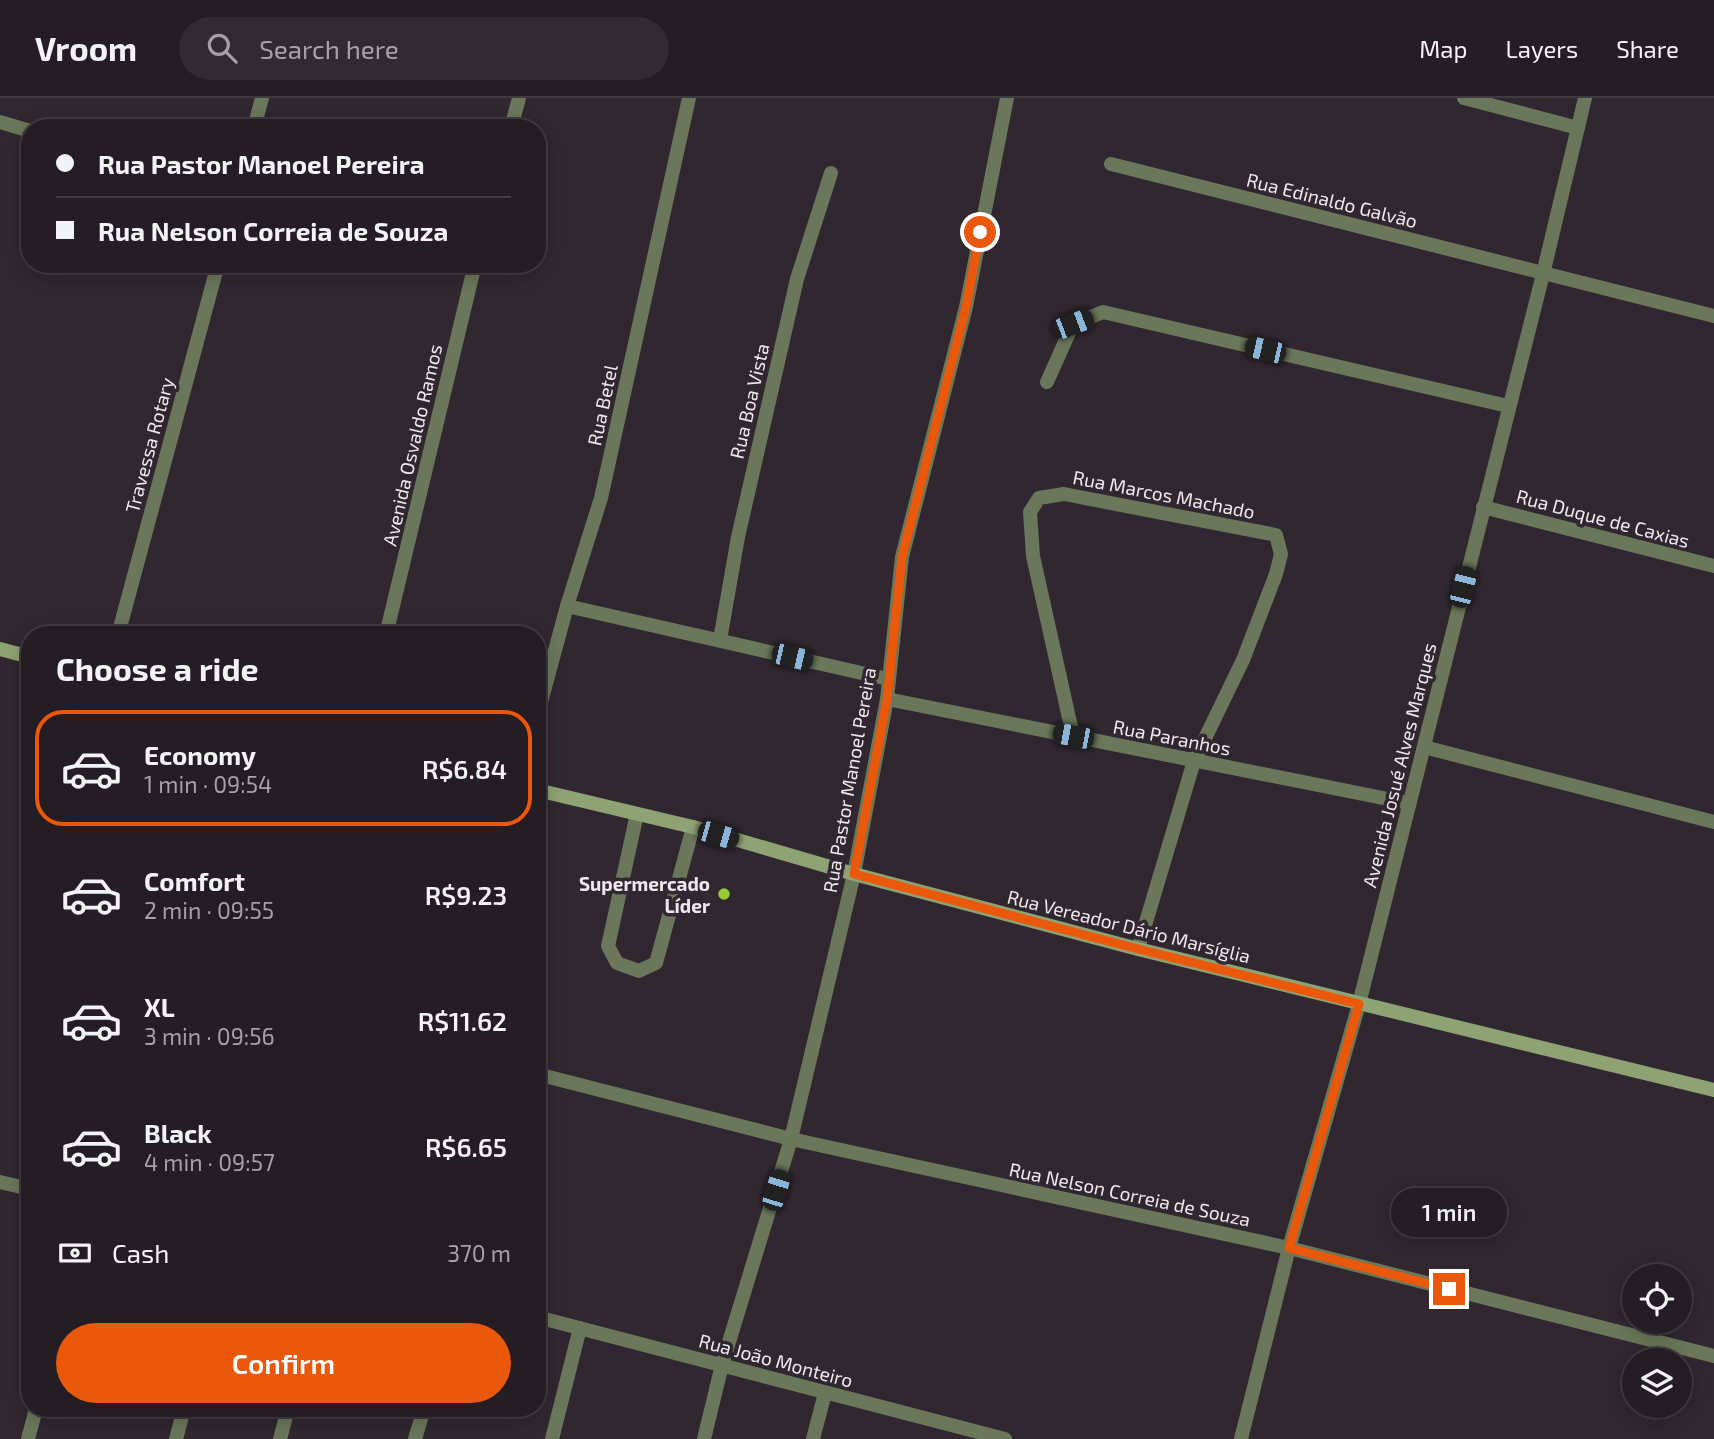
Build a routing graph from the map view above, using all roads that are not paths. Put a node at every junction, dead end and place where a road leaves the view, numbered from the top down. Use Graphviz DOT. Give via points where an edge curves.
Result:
graph roads {
  1 [pos="262,98"];
  2 [pos="519,98"];
  3 [pos="690,98"];
  4 [pos="1007,98"];
  5 [pos="1464,98"];
  6 [pos="1585,98"];
  7 [pos="256,119"];
  8 [pos="513,119"];
  9 [pos="0,122"];
  10 [pos="21,128"];
  11 [pos="1578,128"];
  12 [pos="1111,164"];
  13 [pos="831,173"];
  14 [pos="216,273"];
  15 [pos="473,273"];
  16 [pos="1543,274"];
  17 [pos="1714,316"];
  18 [pos="1047,382"];
  19 [pos="1508,406"];
  20 [pos="1483,507"];
  21 [pos="1714,566"];
  22 [pos="567,606"];
  23 [pos="120,626"];
  24 [pos="388,626"];
  25 [pos="720,640"];
  26 [pos="0,649"];
  27 [pos="21,655"];
  28 [pos="888,679"];
  29 [pos="546,684"];
  30 [pos="887,699"];
  31 [pos="1073,736"];
  32 [pos="1424,747"];
  33 [pos="1194,761"];
  34 [pos="546,792"];
  35 [pos="1408,803"];
  36 [pos="637,814"];
  37 [pos="1714,822"];
  38 [pos="693,827"];
  39 [pos="854,874"];
  40 [pos="1138,949"];
  41 [pos="1359,1004"];
  42 [pos="546,1076"];
  43 [pos="1714,1090"];
  44 [pos="791,1139"];
  45 [pos="0,1182"];
  46 [pos="21,1187"];
  47 [pos="1289,1248"];
  48 [pos="546,1319"];
  49 [pos="580,1328"];
  50 [pos="1714,1356"];
  51 [pos="722,1366"];
  52 [pos="825,1393"];
  53 [pos="34,1417"];
  54 [pos="182,1417"];
  55 [pos="286,1417"];
  56 [pos="422,1417"];
  57 [pos="952,1433"];
  58 [pos="28,1439"];
  59 [pos="176,1439"];
  60 [pos="280,1439"];
  61 [pos="415,1439"];
  62 [pos="552,1439"];
  63 [pos="704,1439"];
  64 [pos="813,1439"];
  65 [pos="1005,1439"];
  66 [pos="1241,1439"];
  1 -- 7 [label="street"];
  2 -- 8 [label="street"];
  3 -- 22 [label="street, Rua Betel" via="601,498"];
  4 -- 28 [label="street, Rua Pastor Manoel Pereira" via="966,307 902,557"];
  5 -- 11 [label="street"];
  6 -- 11 [label="street, Avenida Josué Alves Marques"];
  9 -- 10 [label="street"];
  11 -- 16 [label="street, Avenida Josué Alves Marques"];
  12 -- 16 [label="street, Rua Edinaldo Galvão"];
  13 -- 25 [label="street, Rua Boa Vista" via="797,279 738,537"];
  14 -- 23 [label="street, Travessa Rotary"];
  15 -- 24 [label="street, Avenida Osvaldo Ramos"];
  16 -- 17 [label="street, Rua Edinaldo Galvão"];
  16 -- 19 [label="street, Avenida Josué Alves Marques"];
  18 -- 19 [label="street" via="1073,324 1103,313"];
  19 -- 20 [label="street, Avenida Josué Alves Marques"];
  20 -- 21 [label="street, Rua Duque de Caxias"];
  20 -- 32 [label="street, Avenida Josué Alves Marques"];
  22 -- 25 [label="street"];
  22 -- 29 [label="street, Rua Betel"];
  25 -- 28 [label="street"];
  26 -- 27 [label="street"];
  28 -- 30 [label="street, Rua Pastor Manoel Pereira"];
  30 -- 31 [label="street, Rua Paranhos"];
  30 -- 39 [label="street, Rua Pastor Manoel Pereira"];
  31 -- 33 [label="street, Rua Paranhos"];
  31 -- 33 [label="street, Rua Marcos Machado" via="1033,556 1030,512 1039,498 1064,494 1276,535 1281,554 1276,574 1243,660"];
  32 -- 35 [label="street, Avenida Josué Alves Marques"];
  32 -- 37 [label="street"];
  33 -- 35 [label="street, Rua Paranhos"];
  33 -- 40 [label="street"];
  34 -- 36 [label="street, Rua Vereador Dário Marsíglia"];
  35 -- 41 [label="street, Avenida Josué Alves Marques"];
  36 -- 38 [label="street, Rua Vereador Dário Marsíglia"];
  36 -- 38 [label="street" via="608,946 617,963 639,971 656,963"];
  38 -- 39 [label="street, Rua Vereador Dário Marsíglia"];
  39 -- 40 [label="street, Rua Vereador Dário Marsíglia"];
  39 -- 44 [label="street, Rua Pastor Manoel Pereira"];
  40 -- 41 [label="street, Rua Vereador Dário Marsíglia"];
  41 -- 43 [label="street, Rua Vereador Dário Marsíglia"];
  41 -- 47 [label="street, Avenida Josué Alves Marques"];
  42 -- 44 [label="street, Rua Nelson Correia de Souza"];
  44 -- 47 [label="street, Rua Nelson Correia de Souza"];
  44 -- 51 [label="street, Rua Pastor Manoel Pereira"];
  45 -- 46 [label="street"];
  47 -- 50 [label="street, Rua Nelson Correia de Souza"];
  47 -- 66 [label="street, Avenida Josué Alves Marques"];
  48 -- 49 [label="street, Rua João Monteiro"];
  49 -- 51 [label="street, Rua João Monteiro"];
  49 -- 62 [label="street"];
  51 -- 52 [label="street, Rua João Monteiro"];
  51 -- 63 [label="street, Rua Pastor Manoel Pereira"];
  52 -- 57 [label="street, Rua João Monteiro"];
  52 -- 64 [label="street"];
  53 -- 58 [label="street"];
  54 -- 59 [label="street"];
  55 -- 60 [label="street"];
  56 -- 61 [label="street"];
  57 -- 65 [label="street, Rua João Monteiro"];
}
